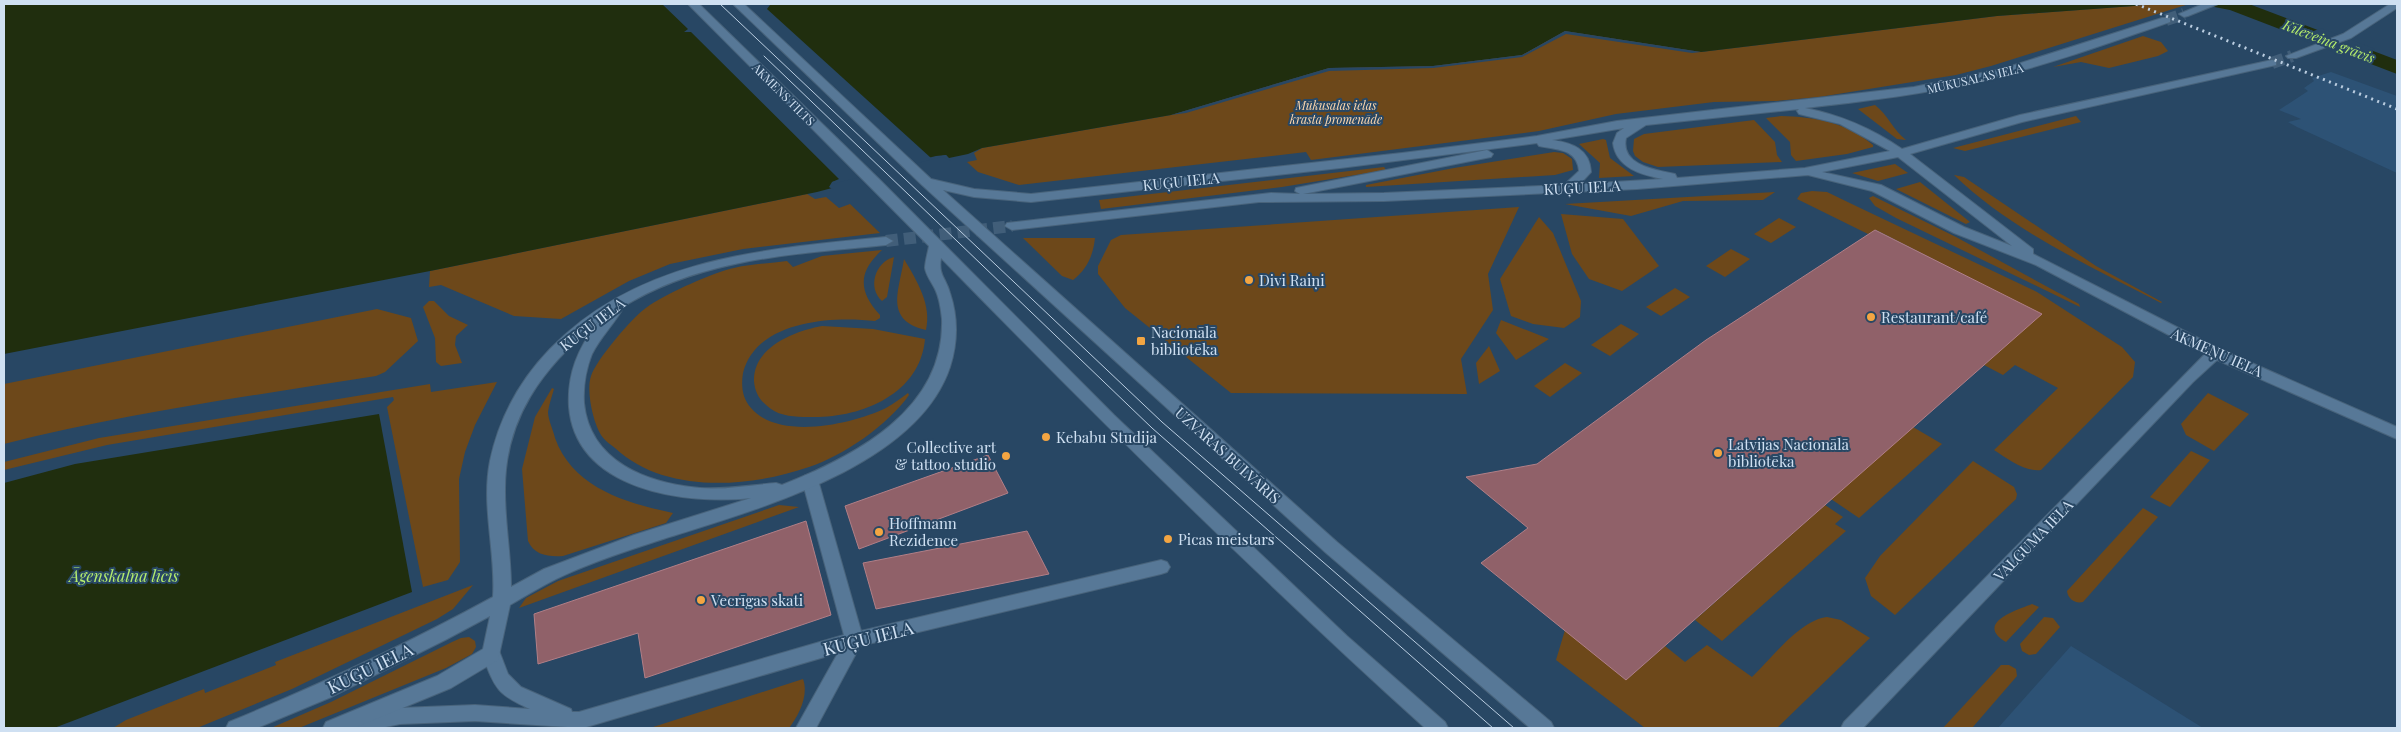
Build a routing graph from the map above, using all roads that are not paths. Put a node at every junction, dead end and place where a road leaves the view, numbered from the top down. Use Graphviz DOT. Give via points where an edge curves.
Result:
graph roads {
  1 [pos="693,4"];
  2 [pos="738,4"];
  3 [pos="2214,4"];
  4 [pos="2396,4"];
  5 [pos="2185,13"];
  6 [pos="2166,20"];
  7 [pos="2292,56"];
  8 [pos="2272,63"];
  9 [pos="1776,108"];
  10 [pos="1651,121"];
  11 [pos="1526,141"];
  12 [pos="1900,153"];
  13 [pos="1806,172"];
  14 [pos="923,178"];
  15 [pos="1684,180"];
  16 [pos="1568,188"];
  17 [pos="1262,198"];
  18 [pos="1012,226"];
  19 [pos="886,241"];
  20 [pos="936,246"];
  21 [pos="2041,262"];
  22 [pos="624,299"];
  23 [pos="2215,353"];
  24 [pos="2397,433"];
  25 [pos="810,480"];
  26 [pos="786,489"];
  27 [pos="1160,568"];
  28 [pos="501,601"];
  29 [pos="854,640"];
  30 [pos="491,654"];
  31 [pos="580,721"];
  32 [pos="236,728"];
  33 [pos="333,728"];
  34 [pos="339,728"];
  35 [pos="806,728"];
  36 [pos="1438,728"];
  37 [pos="1544,728"];
  38 [pos="1851,728"];
  1 -- 20 [label="main road, AKMENS TILTS"];
  2 -- 14 [label="main road"];
  3 -- 5 [label="main road"];
  4 -- 7 [label="main road" via="2347,36"];
  6 -- 9 [label="main road, MŪKUSALAS IELA" via="2055,58 1960,82"];
  8 -- 12 [label="main road" via="2020,119"];
  9 -- 10 [label="main road, KUĢU IELA"];
  9 -- 12 [label="main road, AKMEŅU IELA" via="1823,114 1849,122 1872,133"];
  10 -- 11 [label="main road, KUĢU IELA"];
  10 -- 15 [label="main road" via="1620,137 1619,148 1627,160 1642,171"];
  11 -- 14 [label="main road, KUĢU IELA" via="1030,198 974,193"];
  11 -- 16 [label="main road" via="1561,144 1581,154 1586,162 1585,172"];
  11 -- 17 [label="main road, KUĢU IELA" via="1494,152"];
  12 -- 13 [label="main road, KUĢU IELA"];
  12 -- 21 [label="main road, AKMEŅU IELA"];
  13 -- 15 [label="main road, KUĢU IELA"];
  13 -- 21 [label="main road, AKMEŅU IELA" via="1876,188 1959,230"];
  14 -- 37 [label="main road, UZVARAS BULVĀRIS" via="1331,547"];
  15 -- 16 [label="main road, KUĢU IELA"];
  16 -- 17 [label="main road, KUĢU IELA" via="1384,197"];
  17 -- 18 [label="main road, KUĢU IELA"];
  19 -- 22 [label="main road, KUĢU IELA" via="710,265 648,285"];
  20 -- 25 [label="main road" via="932,269 943,291 949,341 942,368 930,391 910,416 885,438 834,470"];
  20 -- 36 [label="main road" via="1108,419 1341,641"];
  21 -- 23 [label="main road, AKMEŅU IELA"];
  22 -- 26 [label="main road" via="586,350 581,368 576,410 581,432 593,450 610,466 665,488 701,494"];
  22 -- 28 [label="main road, KUĢU IELA" via="572,336 550,358 524,392 507,426 498,464 496,495"];
  23 -- 24 [label="main road, AKMEŅU IELA"];
  23 -- 38 [label="main road, VALGUMA IELA"];
  25 -- 26 [label="main road"];
  25 -- 29 [label="main road"];
  26 -- 28 [label="main road" via="752,504 640,540 550,574"];
  27 -- 29 [label="main road, KUĢU IELA"];
  28 -- 30 [label="main road, KUĢU IELA"];
  28 -- 32 [label="main road, KUĢU IELA" via="322,692"];
  29 -- 31 [label="main road, KUĢU IELA"];
  29 -- 35 [label="main road"];
  30 -- 31 [label="main road" via="501,679 514,693"];
  30 -- 33 [label="main road" via="444,682"];
  31 -- 34 [label="main road, KUĢU IELA" via="475,713 400,716"];
}
